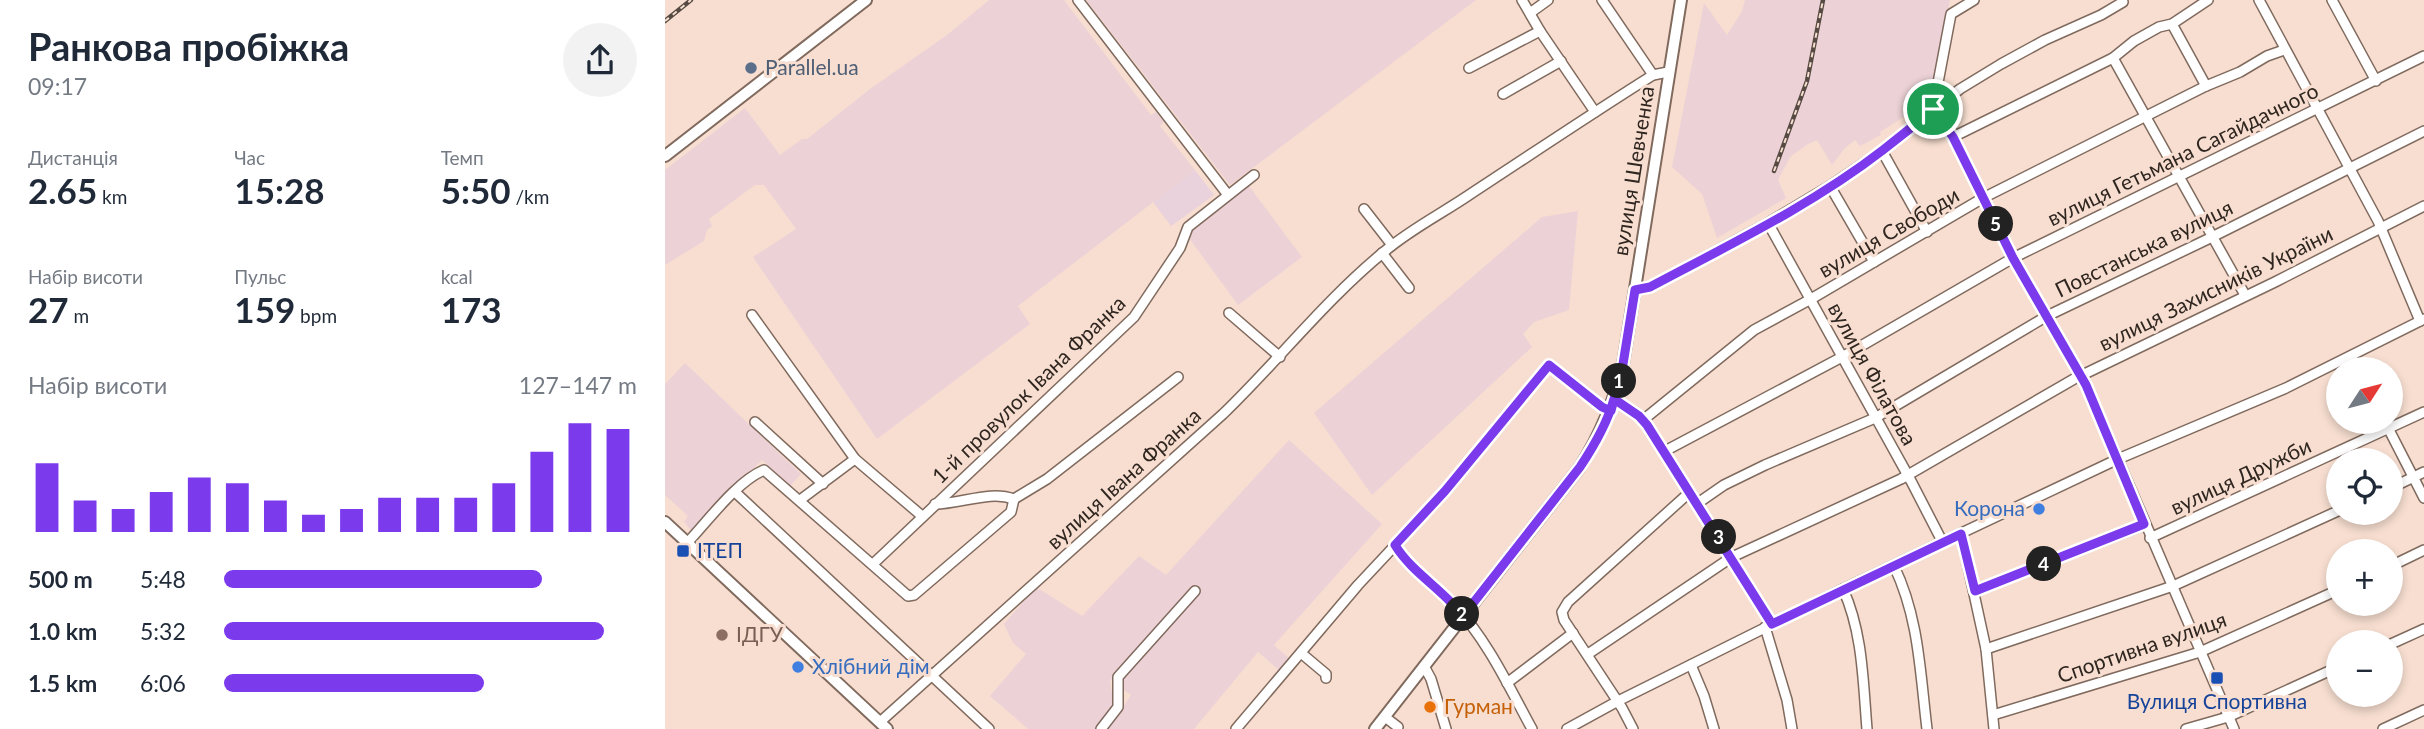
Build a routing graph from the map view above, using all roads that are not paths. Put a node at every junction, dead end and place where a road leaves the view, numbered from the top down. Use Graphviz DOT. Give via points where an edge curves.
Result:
graph roads {
  1 [pos="866,0"];
  2 [pos="1078,0"];
  3 [pos="1521,0"];
  4 [pos="1548,0"];
  5 [pos="1602,0"];
  6 [pos="1681,0"];
  7 [pos="1974,0"];
  8 [pos="2209,0"];
  9 [pos="2259,0"];
  10 [pos="2332,0"];
  11 [pos="2123,2"];
  12 [pos="1530,13"];
  13 [pos="2172,24"];
  14 [pos="1540,31"];
  15 [pos="2284,50"];
  16 [pos="2424,56"];
  17 [pos="2113,58"];
  18 [pos="1561,61"];
  19 [pos="1469,68"];
  20 [pos="1668,72"];
  21 [pos="1653,75"];
  22 [pos="2376,81"];
  23 [pos="2206,86"];
  24 [pos="1503,94"];
  25 [pos="1933,109"];
  26 [pos="2318,109"];
  27 [pos="1595,112"];
  28 [pos="2147,116"];
  29 [pos="2424,131"];
  30 [pos="1953,137"];
  31 [pos="1882,151"];
  32 [pos="665,156"];
  33 [pos="2351,169"];
  34 [pos="1254,175"];
  35 [pos="2179,176"];
  36 [pos="1830,186"];
  37 [pos="1228,195"];
  38 [pos="1983,198"];
  39 [pos="2424,206"];
  40 [pos="1364,209"];
  41 [pos="1768,223"];
  42 [pos="2381,228"];
  43 [pos="1927,232"];
  44 [pos="2212,236"];
  45 [pos="1392,245"];
  46 [pos="1382,253"];
  47 [pos="2013,258"];
  48 [pos="1874,262"];
  49 [pos="1409,288"];
  50 [pos="1635,290"];
  51 [pos="2245,295"];
  52 [pos="1811,299"];
  53 [pos="1229,313"];
  54 [pos="752,315"];
  55 [pos="2047,316"];
  56 [pos="2422,320"];
  57 [pos="2350,356"];
  58 [pos="1280,357"];
  59 [pos="1842,358"];
  60 [pos="2081,375"];
  61 [pos="1178,377"];
  62 [pos="1614,399"];
  63 [pos="1611,411"];
  64 [pos="2424,412"];
  65 [pos="1875,418"];
  66 [pos="2403,419"];
  67 [pos="1643,420"];
  68 [pos="755,422"];
  69 [pos="2368,434"];
  70 [pos="2392,434"];
  71 [pos="1665,451"];
  72 [pos="855,459"];
  73 [pos="2119,459"];
  74 [pos="2424,472"];
  75 [pos="1908,475"];
  76 [pos="2413,477"];
  77 [pos="2403,482"];
  78 [pos="823,484"];
  79 [pos="736,492"];
  80 [pos="1690,492"];
  81 [pos="2424,498"];
  82 [pos="1014,499"];
  83 [pos="800,500"];
  84 [pos="1697,503"];
  85 [pos="935,504"];
  86 [pos="922,516"];
  87 [pos="2326,516"];
  88 [pos="665,522"];
  89 [pos="2144,524"];
  90 [pos="1961,534"];
  91 [pos="2150,538"];
  92 [pos="687,543"];
  93 [pos="1943,543"];
  94 [pos="1395,545"];
  95 [pos="2424,550"];
  96 [pos="1732,556"];
  97 [pos="2403,560"];
  98 [pos="873,564"];
  99 [pos="1894,566"];
  100 [pos="2173,586"];
  101 [pos="1843,589"];
  102 [pos="1195,591"];
  103 [pos="1975,591"];
  104 [pos="2326,595"];
  105 [pos="1463,616"];
  106 [pos="1769,625"];
  107 [pos="2424,629"];
  108 [pos="1573,634"];
  109 [pos="2403,639"];
  110 [pos="1986,649"];
  111 [pos="2200,652"];
  112 [pos="1301,653"];
  113 [pos="1588,654"];
  114 [pos="1691,665"];
  115 [pos="1425,666"];
  116 [pos="2326,672"];
  117 [pos="931,677"];
  118 [pos="1326,678"];
  119 [pos="1507,683"];
  120 [pos="1618,701"];
  121 [pos="2424,710"];
  122 [pos="1993,715"];
  123 [pos="1385,717"];
  124 [pos="2228,717"];
  125 [pos="883,726"];
  126 [pos="1398,727"];
  127 [pos="989,729"];
  128 [pos="1101,729"];
  129 [pos="1236,729"];
  130 [pos="1375,729"];
  131 [pos="1446,729"];
  132 [pos="1532,729"];
  133 [pos="1567,729"];
  134 [pos="1633,729"];
  135 [pos="1714,729"];
  136 [pos="1792,729"];
  137 [pos="1867,729"];
  138 [pos="1927,729"];
  139 [pos="1994,729"];
  140 [pos="2186,729"];
  141 [pos="2234,729"];
  142 [pos="2383,729"];
  1 -- 32 [label="main road"];
  2 -- 37 [label="street"];
  3 -- 12 [label="street"];
  4 -- 12 [label="street"];
  5 -- 21 [label="street"];
  6 -- 20 [label="main road, вулиця Шевченка"];
  7 -- 25 [label="street" via="1951,14"];
  8 -- 13 [label="street"];
  9 -- 15 [label="street"];
  10 -- 22 [label="street"];
  11 -- 25 [label="street" via="2001,64"];
  12 -- 14 [label="street"];
  13 -- 17 [label="street" via="2134,41"];
  13 -- 23 [label="street"];
  14 -- 18 [label="street"];
  14 -- 19 [label="street"];
  15 -- 23 [label="street, вулиця Свободи"];
  15 -- 26 [label="street"];
  16 -- 22 [label="street, вулиця Гетьмана Сагайдачного"];
  17 -- 28 [label="street"];
  17 -- 30 [label="street"];
  18 -- 24 [label="street"];
  18 -- 27 [label="street"];
  20 -- 21 [label="street, вулиця Івана Франка"];
  20 -- 50 [label="main road, вулиця Шевченка"];
  21 -- 27 [label="street, вулиця Івана Франка"];
  22 -- 26 [label="street, вулиця Гетьмана Сагайдачного"];
  23 -- 28 [label="street, вулиця Свободи"];
  25 -- 30 [label="street"];
  25 -- 31 [label="street"];
  26 -- 33 [label="street"];
  26 -- 35 [label="street, вулиця Гетьмана Сагайдачного"];
  27 -- 45 [label="street, вулиця Івана Франка"];
  28 -- 35 [label="street"];
  28 -- 38 [label="street, вулиця Свободи"];
  29 -- 33 [label="street, Повстанська вулиця"];
  30 -- 38 [label="street"];
  31 -- 36 [label="street"];
  31 -- 43 [label="street"];
  33 -- 42 [label="street"];
  33 -- 44 [label="street, Повстанська вулиця"];
  34 -- 37 [label="street, 1-й провулок Івана Франка"];
  35 -- 44 [label="street"];
  35 -- 47 [label="street, вулиця Гетьмана Сагайдачного"];
  36 -- 41 [label="street"];
  36 -- 48 [label="street"];
  37 -- 85 [label="street, 1-й провулок Івана Франка" via="1188,227 1180,248 1134,317"];
  38 -- 43 [label="street, вулиця Свободи"];
  38 -- 47 [label="street"];
  39 -- 42 [label="street, вулиця Захисників України"];
  40 -- 45 [label="street"];
  41 -- 50 [label="street" via="1650,287"];
  41 -- 52 [label="street, вулиця Філатова"];
  42 -- 51 [label="street, вулиця Захисників України"];
  42 -- 56 [label="street"];
  43 -- 48 [label="street, вулиця Свободи"];
  44 -- 51 [label="street"];
  44 -- 55 [label="street, Повстанська вулиця"];
  45 -- 46 [label="street, вулиця Івана Франка"];
  46 -- 49 [label="street"];
  46 -- 58 [label="street, вулиця Івана Франка"];
  47 -- 55 [label="street"];
  47 -- 59 [label="street, вулиця Гетьмана Сагайдачного"];
  48 -- 52 [label="street, вулиця Свободи"];
  50 -- 62 [label="main road, вулиця Шевченка"];
  51 -- 60 [label="street, вулиця Захисників України"];
  52 -- 59 [label="street, вулиця Філатова"];
  52 -- 67 [label="street, вулиця Свободи" via="1744,336"];
  53 -- 58 [label="street"];
  54 -- 72 [label="street"];
  55 -- 60 [label="street"];
  55 -- 65 [label="street, Повстанська вулиця"];
  56 -- 57 [label="street"];
  57 -- 73 [label="street"];
  58 -- 117 [label="street, вулиця Івана Франка"];
  59 -- 65 [label="street, вулиця Філатова"];
  59 -- 71 [label="street, вулиця Гетьмана Сагайдачного"];
  60 -- 73 [label="street"];
  60 -- 75 [label="street, вулиця Захисників України"];
  61 -- 82 [label="street" via="1047,479"];
  62 -- 63 [label="main road, вулиця Шевченка"];
  62 -- 67 [label="street"];
  63 -- 94 [label="street" via="1549,365"];
  63 -- 105 [label="main road, вулиця Шевченка" via="1580,467"];
  64 -- 66 [label="street, вулиця Дружби"];
  65 -- 75 [label="street, вулиця Філатова"];
  65 -- 84 [label="street, Повстанська вулиця" via="1765,465"];
  67 -- 71 [label="street"];
  68 -- 78 [label="street"];
  69 -- 91 [label="street, вулиця Дружби"];
  70 -- 76 [label="street"];
  71 -- 80 [label="street"];
  72 -- 78 [label="street"];
  72 -- 86 [label="street"];
  73 -- 89 [label="street"];
  73 -- 90 [label="street"];
  74 -- 76 [label="street"];
  75 -- 93 [label="street, вулиця Філатова"];
  75 -- 96 [label="street, вулиця Захисників України"];
  76 -- 77 [label="street"];
  76 -- 81 [label="street"];
  78 -- 83 [label="street"];
  79 -- 83 [label="street" via="764,470"];
  79 -- 92 [label="street"];
  79 -- 117 [label="street"];
  80 -- 84 [label="street"];
  80 -- 108 [label="street" via="1563,608 1562,616"];
  82 -- 85 [label="street" via="1000,494"];
  82 -- 98 [label="street" via="1011,512 914,595 908,596"];
  83 -- 98 [label="street"];
  84 -- 96 [label="street"];
  85 -- 86 [label="street, 1-й провулок Івана Франка"];
  86 -- 98 [label="street, 1-й провулок Івана Франка"];
  87 -- 100 [label="street"];
  88 -- 92 [label="main road"];
  89 -- 91 [label="street"];
  89 -- 103 [label="street"];
  90 -- 93 [label="street"];
  90 -- 103 [label="street"];
  91 -- 100 [label="street"];
  92 -- 125 [label="main road"];
  93 -- 99 [label="street"];
  94 -- 105 [label="street"];
  94 -- 112 [label="street"];
  95 -- 97 [label="street"];
  96 -- 106 [label="street"];
  96 -- 113 [label="street, вулиця Захисників України"];
  99 -- 101 [label="street"];
  99 -- 138 [label="street" via="1914,619"];
  100 -- 110 [label="street"];
  100 -- 111 [label="street"];
  101 -- 106 [label="street"];
  101 -- 137 [label="street" via="1859,639"];
  102 -- 128 [label="street" via="1118,677 1118,707"];
  103 -- 110 [label="street"];
  104 -- 111 [label="street, Спортивна вулиця"];
  105 -- 115 [label="main road, вулиця Шевченка"];
  105 -- 119 [label="street"];
  106 -- 114 [label="street"];
  106 -- 136 [label="street"];
  107 -- 109 [label="street"];
  108 -- 113 [label="street"];
  108 -- 119 [label="street"];
  110 -- 122 [label="street"];
  111 -- 122 [label="street, Спортивна вулиця"];
  111 -- 124 [label="street"];
  112 -- 118 [label="street"];
  112 -- 129 [label="street"];
  113 -- 120 [label="street"];
  114 -- 120 [label="street"];
  114 -- 135 [label="street"];
  115 -- 123 [label="main road, вулиця Шевченка"];
  115 -- 131 [label="street"];
  116 -- 124 [label="street"];
  117 -- 125 [label="street, вулиця Івана Франка"];
  117 -- 127 [label="street"];
  119 -- 132 [label="street"];
  120 -- 133 [label="street"];
  120 -- 134 [label="street"];
  121 -- 142 [label="street"];
  122 -- 139 [label="street"];
  123 -- 126 [label="street"];
  123 -- 130 [label="main road, вулиця Шевченка"];
  124 -- 140 [label="street"];
  124 -- 141 [label="street"];
}
